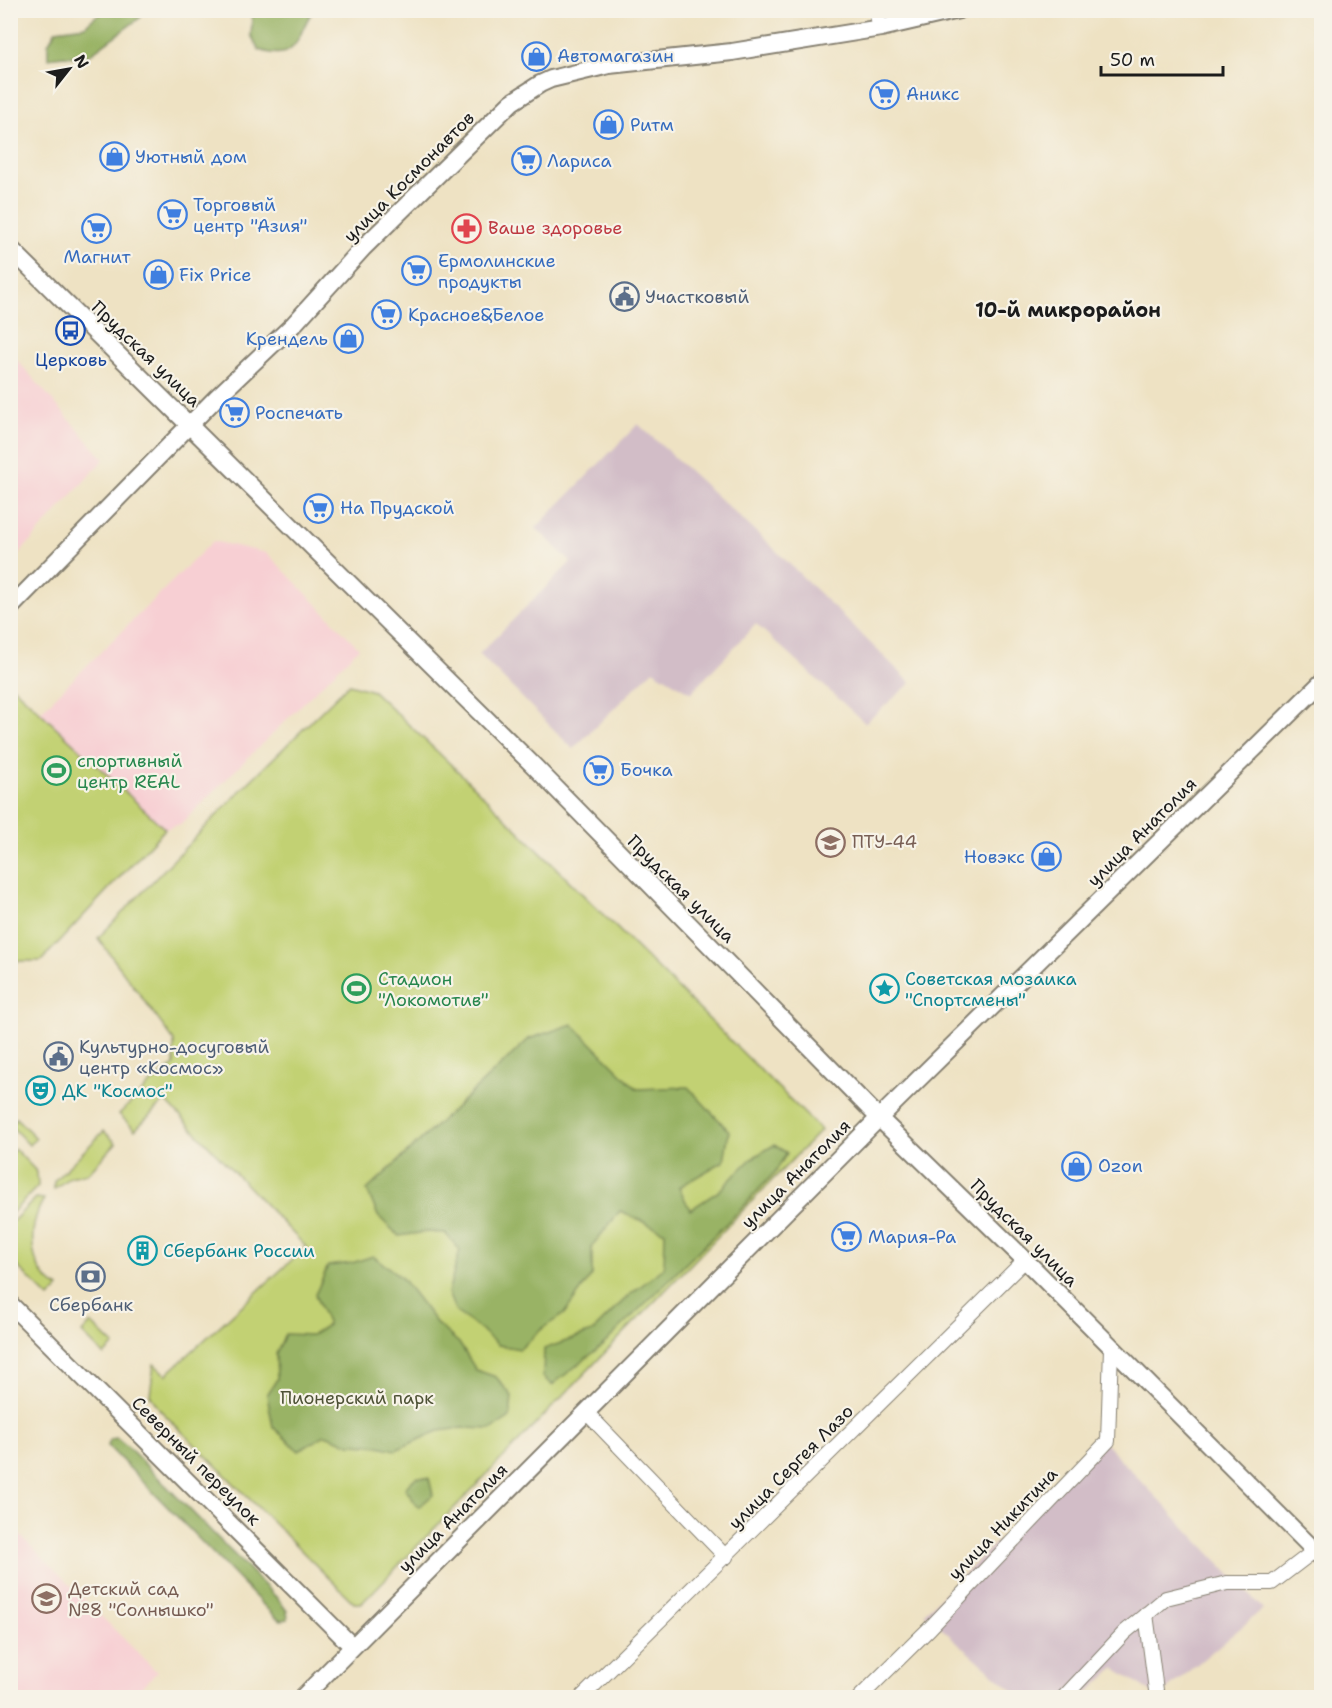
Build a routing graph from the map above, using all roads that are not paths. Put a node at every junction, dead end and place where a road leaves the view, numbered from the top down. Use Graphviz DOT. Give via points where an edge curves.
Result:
graph roads {
  1 [pos="875,10"];
  2 [pos="959,10"];
  3 [pos="881,28"];
  4 [pos="10,248"];
  5 [pos="190,424"];
  6 [pos="10,608"];
  7 [pos="1322,682"];
  8 [pos="879,1118"];
  9 [pos="1025,1260"];
  10 [pos="10,1304"];
  11 [pos="1111,1348"];
  12 [pos="586,1412"];
  13 [pos="1318,1555"];
  14 [pos="726,1557"];
  15 [pos="1146,1614"];
  16 [pos="352,1646"];
  17 [pos="302,1698"];
  18 [pos="581,1698"];
  19 [pos="859,1698"];
  20 [pos="1063,1698"];
  21 [pos="1157,1698"];
  1 -- 3 [label="street"];
  2 -- 3 [label="street, улица Космонавтов"];
  3 -- 5 [label="street, улица Космонавтов" via="732,52 609,65 540,84 512,102"];
  4 -- 5 [label="street, Прудская улица"];
  5 -- 6 [label="street, улица Космонавтов"];
  5 -- 8 [label="street, Прудская улица" via="535,767"];
  7 -- 8 [label="street, улица Анатолия"];
  8 -- 9 [label="street, Прудская улица"];
  8 -- 12 [label="street, улица Анатолия"];
  9 -- 11 [label="street, Прудская улица"];
  9 -- 14 [label="street, улица Сергея Лазо"];
  10 -- 16 [label="street, Северный переулок"];
  11 -- 13 [label="street, Прудская улица"];
  11 -- 19 [label="street, улица Никитина" via="1108,1441"];
  12 -- 14 [label="street"];
  12 -- 16 [label="street, улица Анатолия"];
  13 -- 15 [label="street" via="1272,1583 1227,1583 1166,1598"];
  14 -- 18 [label="street, улица Сергея Лазо"];
  15 -- 20 [label="street"];
  15 -- 21 [label="street"];
  16 -- 17 [label="street, улица Анатолия"];
}
